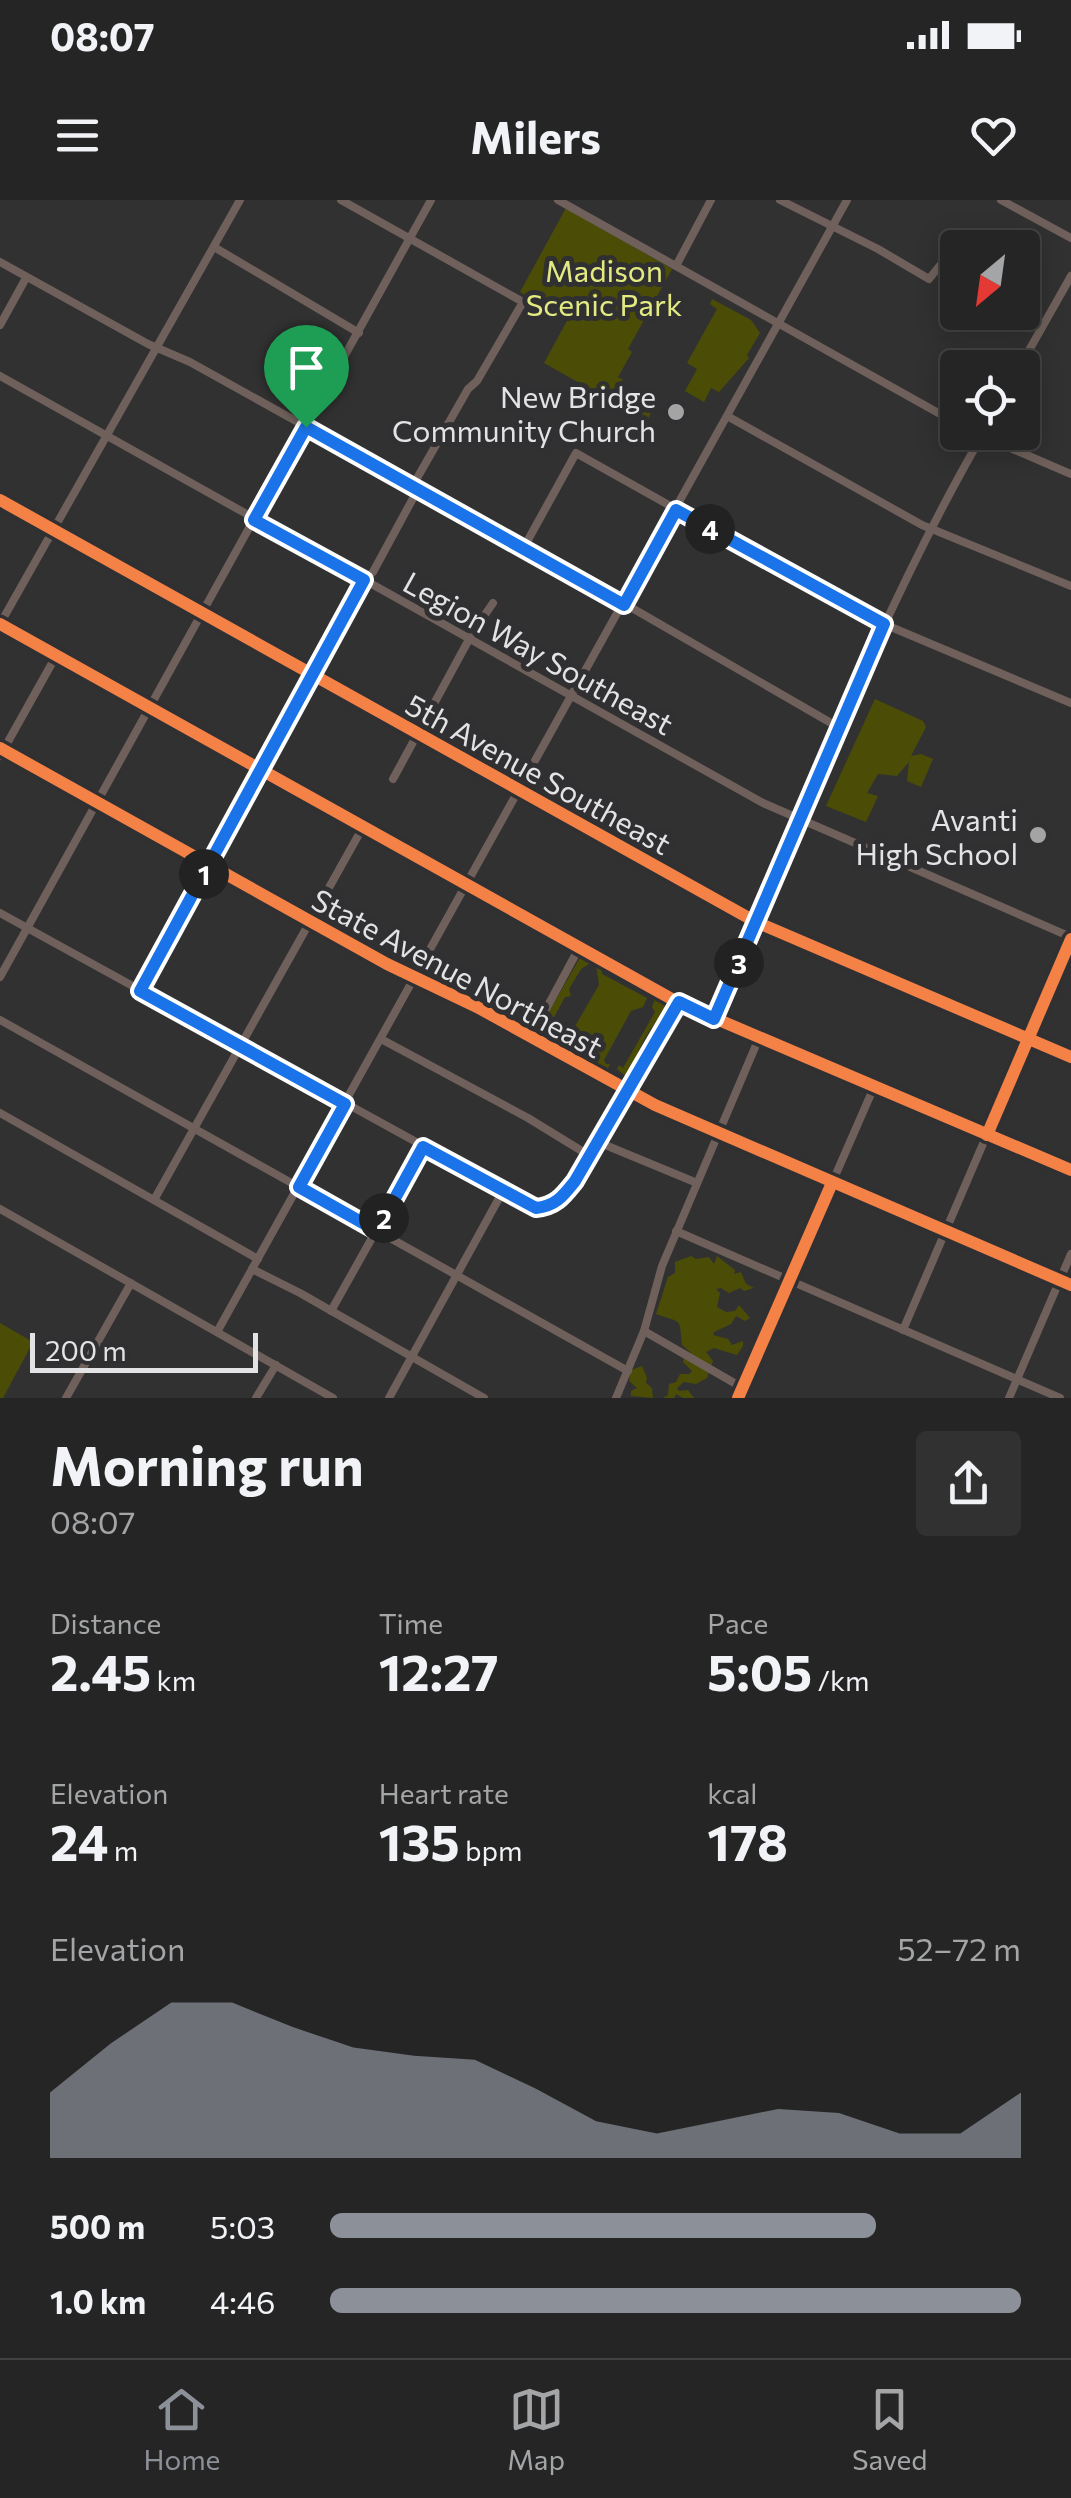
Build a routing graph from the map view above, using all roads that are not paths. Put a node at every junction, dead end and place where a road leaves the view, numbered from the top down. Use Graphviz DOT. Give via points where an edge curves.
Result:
graph roads {
  1 [pos="240,200"];
  2 [pos="341,200"];
  3 [pos="431,200"];
  4 [pos="558,200"];
  5 [pos="712,200"];
  6 [pos="780,200"];
  7 [pos="848,200"];
  8 [pos="1001,200"];
  9 [pos="832,228"];
  10 [pos="1071,238"];
  11 [pos="410,239"];
  12 [pos="214,246"];
  13 [pos="0,262"];
  14 [pos="940,265"];
  15 [pos="676,266"];
  16 [pos="1071,276"];
  17 [pos="26,278"];
  18 [pos="0,325"];
  19 [pos="779,326"];
  20 [pos="359,332"];
  21 [pos="155,348"];
  22 [pos="1029,350"];
  23 [pos="0,376"];
  24 [pos="940,414"];
  25 [pos="729,418"];
  26 [pos="306,427"];
  27 [pos="104,435"];
  28 [pos="971,450"];
  29 [pos="1016,450"];
  30 [pos="1071,474"];
  31 [pos="415,488"];
  32 [pos="0,500"];
  33 [pos="676,510"];
  34 [pos="254,520"];
  35 [pos="931,527"];
  36 [pos="53,530"];
  37 [pos="523,549"];
  38 [pos="364,580"];
  39 [pos="1071,586"];
  40 [pos="493,604"];
  41 [pos="624,605"];
  42 [pos="202,614"];
  43 [pos="0,624"];
  44 [pos="884,624"];
  45 [pos="470,639"];
  46 [pos="56,656"];
  47 [pos="314,676"];
  48 [pos="572,697"];
  49 [pos="1071,702"];
  50 [pos="149,708"];
  51 [pos="838,727"];
  52 [pos="416,735"];
  53 [pos="1,751"];
  54 [pos="261,770"];
  55 [pos="393,779"];
  56 [pos="519,790"];
  57 [pos="97,802"];
  58 [pos="798,820"];
  59 [pos="363,827"];
  60 [pos="209,865"];
  61 [pos="466,884"];
  62 [pos="0,913"];
  63 [pos="310,921"];
  64 [pos="756,922"];
  65 [pos="27,928"];
  66 [pos="1071,938"];
  67 [pos="579,948"];
  68 [pos="0,977"];
  69 [pos="416,978"];
  70 [pos="140,991"];
  71 [pos="679,1002"];
  72 [pos="714,1019"];
  73 [pos="0,1020"];
  74 [pos="531,1037"];
  75 [pos="758,1038"];
  76 [pos="1028,1038"];
  77 [pos="381,1039"];
  78 [pos="240,1046"];
  79 [pos="1071,1057"];
  80 [pos="874,1087"];
  81 [pos="627,1090"];
  82 [pos="345,1104"];
  83 [pos="0,1113"];
  84 [pos="194,1128"];
  85 [pos="718,1133"];
  86 [pos="987,1135"];
  87 [pos="598,1142"];
  88 [pos="423,1147"];
  89 [pos="590,1156"];
  90 [pos="1071,1170"];
  91 [pos="697,1183"];
  92 [pos="832,1183"];
  93 [pos="299,1187"];
  94 [pos="503,1192"];
  95 [pos="154,1200"];
  96 [pos="0,1209"];
  97 [pos="377,1231"];
  98 [pos="676,1231"];
  99 [pos="946,1231"];
  100 [pos="1071,1254"];
  101 [pos="258,1259"];
  102 [pos="252,1269"];
  103 [pos="458,1277"];
  104 [pos="789,1280"];
  105 [pos="1060,1280"];
  106 [pos="131,1283"];
  107 [pos="1071,1285"];
  108 [pos="331,1311"];
  109 [pos="903,1330"];
  110 [pos="644,1331"];
  111 [pos="216,1332"];
  112 [pos="412,1358"];
  113 [pos="276,1366"];
  114 [pos="628,1372"];
  115 [pos="1017,1380"];
  116 [pos="743,1388"];
  117 [pos="66,1398"];
  118 [pos="256,1398"];
  119 [pos="333,1398"];
  120 [pos="388,1398"];
  121 [pos="484,1398"];
  122 [pos="616,1398"];
  123 [pos="738,1398"];
  124 [pos="1009,1398"];
  125 [pos="1060,1398"];
  1 -- 12 [label="street"];
  2 -- 11 [label="street"];
  3 -- 11 [label="street"];
  4 -- 15 [label="street"];
  5 -- 15 [label="street"];
  6 -- 9 [label="street"];
  7 -- 9 [label="street"];
  8 -- 10 [label="street"];
  9 -- 14 [label="street" via="929,279"];
  9 -- 19 [label="street"];
  11 -- 20 [label="street"];
  11 -- 31 [label="street" via="524,302"];
  12 -- 20 [label="street"];
  12 -- 21 [label="street"];
  13 -- 17 [label="street"];
  15 -- 19 [label="street"];
  16 -- 22 [label="street"];
  17 -- 18 [label="street"];
  17 -- 21 [label="street"];
  19 -- 24 [label="street"];
  19 -- 25 [label="street"];
  20 -- 26 [label="street"];
  21 -- 26 [label="street"];
  21 -- 27 [label="street"];
  23 -- 27 [label="street, Legion Way Southeast"];
  25 -- 33 [label="street"];
  25 -- 35 [label="street"];
  26 -- 31 [label="street"];
  26 -- 34 [label="street"];
  27 -- 34 [label="street, Legion Way Southeast"];
  27 -- 36 [label="street"];
  28 -- 35 [label="street"];
  29 -- 30 [label="street"];
  31 -- 37 [label="street"];
  31 -- 38 [label="street"];
  32 -- 36 [label="street, 5th Avenue Southeast"];
  33 -- 37 [label="street" via="576,453"];
  33 -- 41 [label="street"];
  33 -- 44 [label="street"];
  34 -- 38 [label="street, Legion Way Southeast"];
  34 -- 42 [label="street"];
  35 -- 39 [label="street"];
  35 -- 44 [label="street"];
  36 -- 42 [label="street, 5th Avenue Southeast"];
  36 -- 43 [label="street"];
  37 -- 41 [label="street"];
  38 -- 45 [label="street, Legion Way Southeast"];
  38 -- 47 [label="street"];
  40 -- 45 [label="street"];
  41 -- 48 [label="street"];
  41 -- 51 [label="street"];
  42 -- 47 [label="street, 5th Avenue Southeast"];
  42 -- 50 [label="street"];
  43 -- 46 [label="main road"];
  44 -- 49 [label="street"];
  44 -- 51 [label="street"];
  45 -- 48 [label="street, Legion Way Southeast"];
  45 -- 52 [label="street"];
  46 -- 50 [label="main road"];
  46 -- 53 [label="street"];
  47 -- 52 [label="street, 5th Avenue Southeast"];
  47 -- 54 [label="street"];
  48 -- 56 [label="street"];
  48 -- 58 [label="street, Legion Way Southeast"];
  50 -- 54 [label="main road"];
  50 -- 57 [label="street"];
  51 -- 58 [label="street"];
  52 -- 55 [label="street"];
  52 -- 56 [label="street, 5th Avenue Southeast"];
  53 -- 57 [label="main road, State Avenue Northeast"];
  54 -- 59 [label="main road"];
  54 -- 60 [label="street"];
  56 -- 61 [label="street"];
  56 -- 64 [label="street, 5th Avenue Southeast"];
  57 -- 60 [label="main road, State Avenue Northeast"];
  57 -- 65 [label="street"];
  58 -- 64 [label="street"];
  58 -- 66 [label="street, Legion Way Southeast"];
  59 -- 61 [label="main road"];
  59 -- 63 [label="street"];
  60 -- 63 [label="main road, State Avenue Northeast"];
  60 -- 70 [label="street"];
  61 -- 67 [label="main road"];
  61 -- 69 [label="street"];
  62 -- 65 [label="street"];
  63 -- 69 [label="main road, State Avenue Northeast"];
  63 -- 78 [label="street"];
  64 -- 72 [label="street"];
  64 -- 76 [label="street, 5th Avenue Southeast"];
  65 -- 68 [label="street"];
  65 -- 70 [label="street"];
  66 -- 76 [label="street"];
  67 -- 71 [label="main road"];
  67 -- 74 [label="street"];
  69 -- 74 [label="main road, State Avenue Northeast"];
  69 -- 77 [label="street"];
  70 -- 78 [label="street"];
  71 -- 72 [label="main road"];
  71 -- 81 [label="street"];
  72 -- 75 [label="main road"];
  73 -- 84 [label="street"];
  74 -- 81 [label="main road, State Avenue Northeast"];
  75 -- 80 [label="main road"];
  75 -- 85 [label="street"];
  76 -- 79 [label="street, 5th Avenue Southeast"];
  76 -- 86 [label="street"];
  77 -- 82 [label="street"];
  77 -- 89 [label="street"];
  78 -- 82 [label="street"];
  78 -- 84 [label="street"];
  80 -- 86 [label="main road"];
  80 -- 92 [label="street"];
  81 -- 85 [label="main road, State Avenue Northeast"];
  81 -- 87 [label="street"];
  82 -- 88 [label="street"];
  82 -- 93 [label="street"];
  83 -- 95 [label="street"];
  84 -- 93 [label="street"];
  84 -- 95 [label="street"];
  85 -- 91 [label="street"];
  85 -- 92 [label="main road, State Avenue Northeast"];
  86 -- 90 [label="main road"];
  86 -- 99 [label="street"];
  87 -- 89 [label="street"];
  87 -- 91 [label="street"];
  88 -- 94 [label="street"];
  88 -- 97 [label="street"];
  89 -- 94 [label="street" via="554,1204 536,1208"];
  91 -- 98 [label="street"];
  92 -- 99 [label="main road, State Avenue Northeast"];
  92 -- 104 [label="street"];
  93 -- 97 [label="street"];
  93 -- 101 [label="street"];
  94 -- 103 [label="street"];
  95 -- 101 [label="street"];
  96 -- 106 [label="street"];
  97 -- 103 [label="street"];
  97 -- 108 [label="street"];
  98 -- 104 [label="street"];
  98 -- 110 [label="street"];
  99 -- 105 [label="main road, State Avenue Northeast"];
  99 -- 109 [label="street"];
  100 -- 105 [label="street"];
  101 -- 102 [label="street"];
  102 -- 108 [label="street"];
  102 -- 111 [label="street"];
  103 -- 112 [label="street"];
  103 -- 114 [label="street"];
  104 -- 109 [label="street"];
  104 -- 116 [label="street"];
  105 -- 107 [label="main road, State Avenue Northeast"];
  105 -- 115 [label="street"];
  106 -- 111 [label="street"];
  106 -- 117 [label="street"];
  108 -- 112 [label="street"];
  109 -- 115 [label="street"];
  110 -- 114 [label="street"];
  110 -- 116 [label="street"];
  111 -- 113 [label="street"];
  112 -- 120 [label="street"];
  112 -- 121 [label="street"];
  113 -- 118 [label="street"];
  113 -- 119 [label="street"];
  114 -- 122 [label="street"];
  115 -- 124 [label="street"];
  115 -- 125 [label="street"];
  116 -- 123 [label="street"];
}
